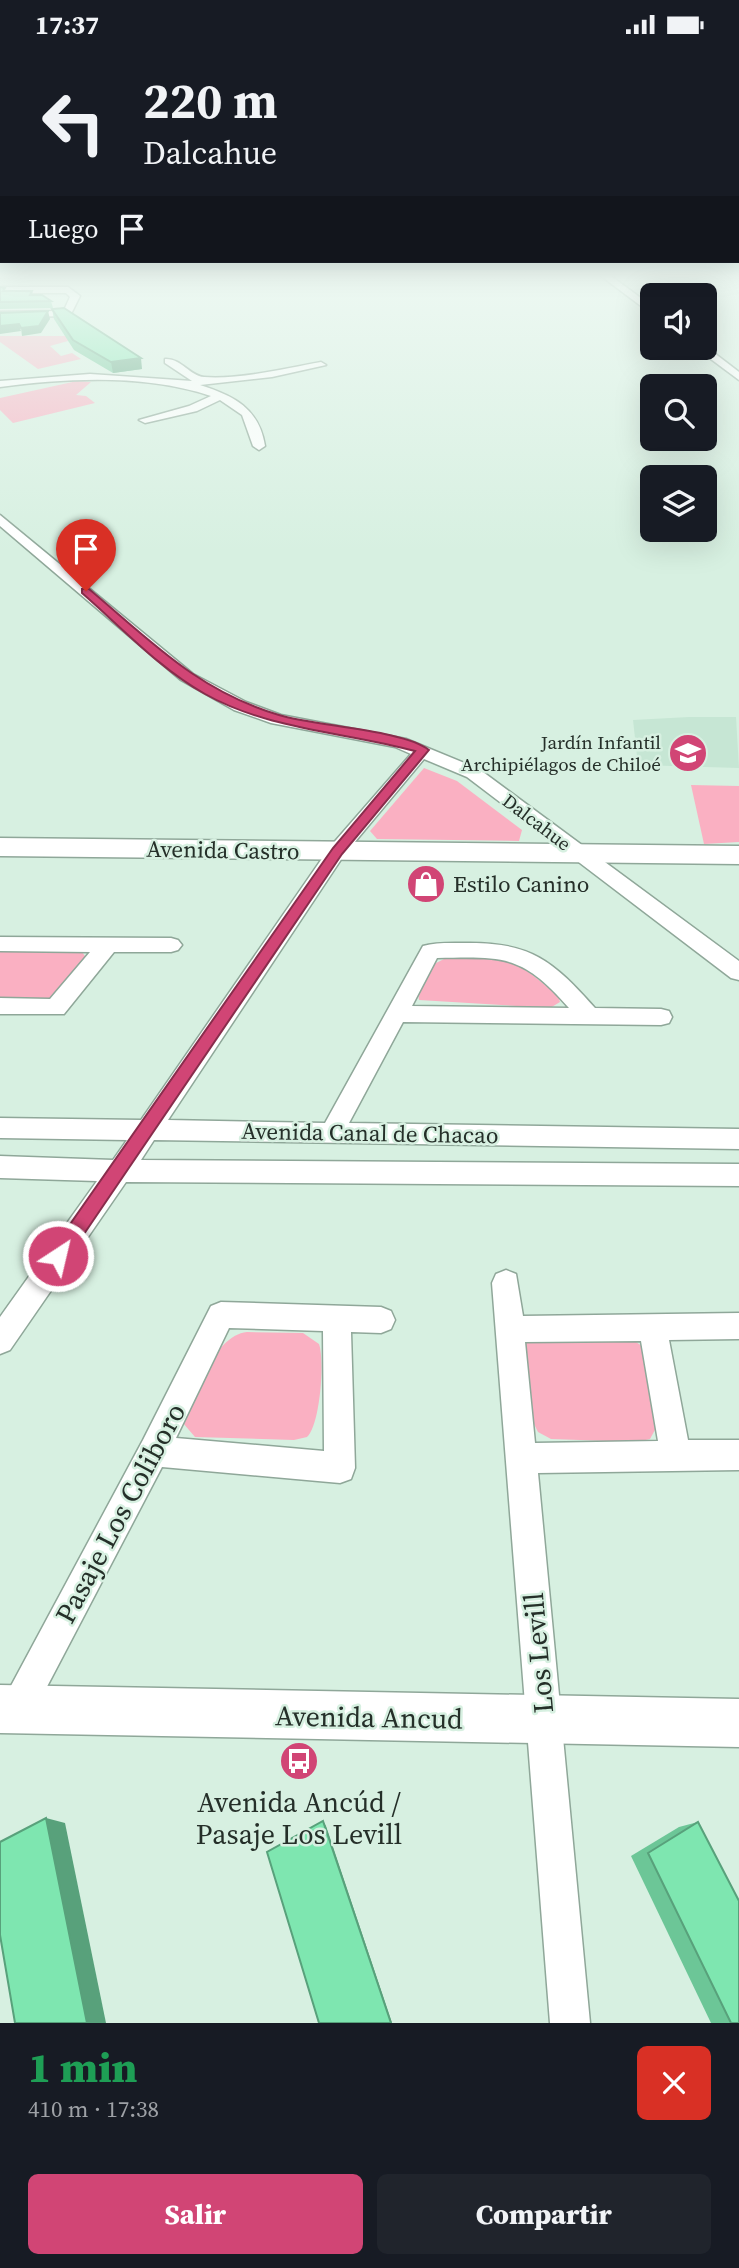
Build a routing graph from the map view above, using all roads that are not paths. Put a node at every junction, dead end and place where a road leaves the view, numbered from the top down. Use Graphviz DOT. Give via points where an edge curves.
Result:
graph roads {
  1 [pos="180,368"];
  2 [pos="304,368"];
  3 [pos="200,381"];
  4 [pos="0,384"];
  5 [pos="187,387"];
  6 [pos="219,396"];
  7 [pos="145,420"];
  8 [pos="259,446"];
  9 [pos="0,519"];
  10 [pos="423,750"];
  11 [pos="0,847"];
  12 [pos="337,851"];
  13 [pos="579,853"];
  14 [pos="739,855"];
  15 [pos="0,944"];
  16 [pos="108,945"];
  17 [pos="171,945"];
  18 [pos="739,972"];
  19 [pos="0,1006"];
  20 [pos="397,1014"];
  21 [pos="589,1016"];
  22 [pos="661,1017"];
  23 [pos="0,1128"];
  24 [pos="148,1130"];
  25 [pos="332,1132"];
  26 [pos="739,1139"];
  27 [pos="0,1167"];
  28 [pos="117,1171"];
  29 [pos="739,1175"];
  30 [pos="506,1283"];
  31 [pos="337,1319"];
  32 [pos="380,1320"];
  33 [pos="652,1326"];
  34 [pos="739,1326"];
  35 [pos="510,1329"];
  36 [pos="0,1340"];
  37 [pos="155,1451"];
  38 [pos="739,1455"];
  39 [pos="676,1456"];
  40 [pos="521,1458"];
  41 [pos="8,1709"];
  42 [pos="544,1721"];
  43 [pos="739,1723"];
  44 [pos="570,2023"];
  1 -- 3 [label="street"];
  2 -- 3 [label="street"];
  3 -- 5 [label="street"];
  4 -- 5 [label="street" via="85,377"];
  5 -- 6 [label="street"];
  6 -- 7 [label="street" via="182,412"];
  6 -- 8 [label="street" via="247,414"];
  9 -- 10 [label="street, Dalcahue" via="211,693 277,719"];
  10 -- 12 [label="street"];
  10 -- 13 [label="street, Dalcahue" via="473,773"];
  11 -- 12 [label="street, Avenida Castro"];
  12 -- 13 [label="street, Avenida Castro"];
  12 -- 24 [label="street"];
  13 -- 14 [label="street, Avenida Castro"];
  13 -- 18 [label="street, Dalcahue"];
  15 -- 16 [label="street"];
  16 -- 17 [label="street"];
  16 -- 19 [label="street" via="56,1008"];
  20 -- 21 [label="street"];
  20 -- 21 [label="street" via="430,951 505,949 543,966"];
  20 -- 25 [label="street"];
  21 -- 22 [label="street"];
  23 -- 24 [label="street, Avenida Canal de Chacao"];
  24 -- 25 [label="street, Avenida Canal de Chacao"];
  24 -- 28 [label="street"];
  25 -- 26 [label="street, Avenida Canal de Chacao"];
  27 -- 28 [label="street, Avenida Canal de Chacao"];
  28 -- 29 [label="street, Avenida Canal de Chacao"];
  28 -- 36 [label="street"];
  30 -- 35 [label="street, Los Levill"];
  31 -- 32 [label="street"];
  31 -- 37 [label="street, Pasaje Los Coliboro" via="221,1315"];
  31 -- 37 [label="street" via="340,1468"];
  33 -- 34 [label="street"];
  33 -- 35 [label="street"];
  33 -- 39 [label="street"];
  35 -- 40 [label="street, Los Levill"];
  37 -- 41 [label="street, Pasaje Los Coliboro"];
  38 -- 39 [label="street"];
  39 -- 40 [label="street"];
  40 -- 42 [label="street, Los Levill"];
  41 -- 42 [label="street, Avenida Ancud"];
  42 -- 43 [label="street, Avenida Ancud"];
  42 -- 44 [label="street, Los Levill"];
}
